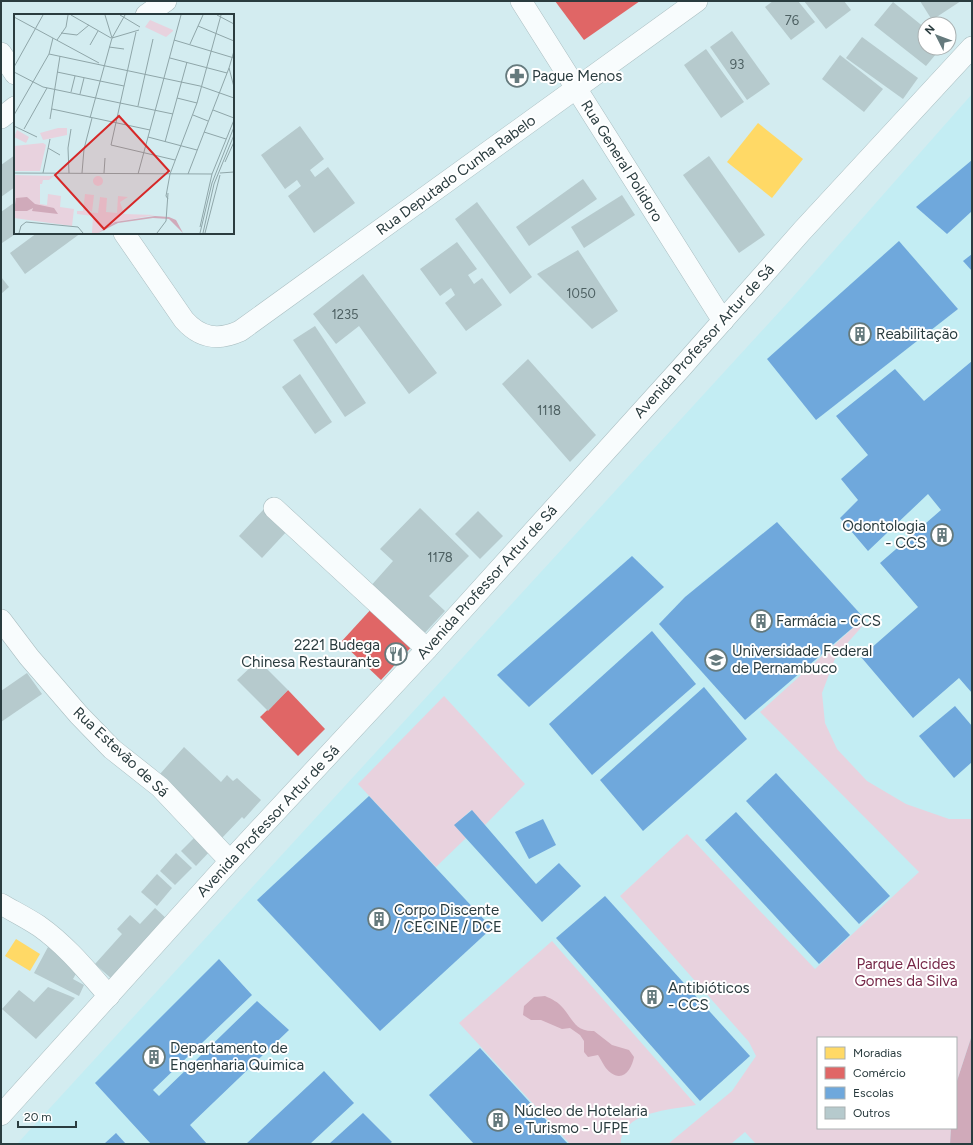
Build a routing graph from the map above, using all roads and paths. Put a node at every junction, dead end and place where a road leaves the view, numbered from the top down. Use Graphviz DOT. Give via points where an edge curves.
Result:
graph roads {
  1 [pos="166,1"];
  2 [pos="520,1"];
  3 [pos="697,1"];
  4 [pos="147,14"];
  5 [pos="972,47"];
  6 [pos="1,53"];
  7 [pos="14,72"];
  8 [pos="576,88"];
  9 [pos="14,109"];
  10 [pos="1,118"];
  11 [pos="125,234"];
  12 [pos="723,321"];
  13 [pos="274,508"];
  14 [pos="1,620"];
  15 [pos="427,649"];
  16 [pos="230,861"];
  17 [pos="1,904"];
  18 [pos="109,996"];
  19 [pos="1,1115"];
  1 -- 4 [label="street"];
  2 -- 8 [label="street, Rua General Polidoro"];
  3 -- 8 [label="street, Rua Deputado Cunha Rabelo"];
  5 -- 12 [label="street, Avenida Professor Artur de Sá" via="802,231"];
  6 -- 7 [label="street"];
  8 -- 11 [label="street, Rua Deputado Cunha Rabelo" via="240,331 230,335 210,337 191,328"];
  8 -- 12 [label="street, Rua General Polidoro"];
  9 -- 10 [label="street"];
  12 -- 15 [label="street, Avenida Professor Artur de Sá"];
  13 -- 15 [label="street"];
  14 -- 16 [label="street, Rua Estevão de Sá" via="29,658 79,716 112,749 160,788"];
  15 -- 16 [label="street, Avenida Professor Artur de Sá"];
  16 -- 18 [label="street, Avenida Professor Artur de Sá"];
  17 -- 18 [label="street" via="38,925 57,940"];
  18 -- 19 [label="street, Avenida Professor Artur de Sá"];
}
